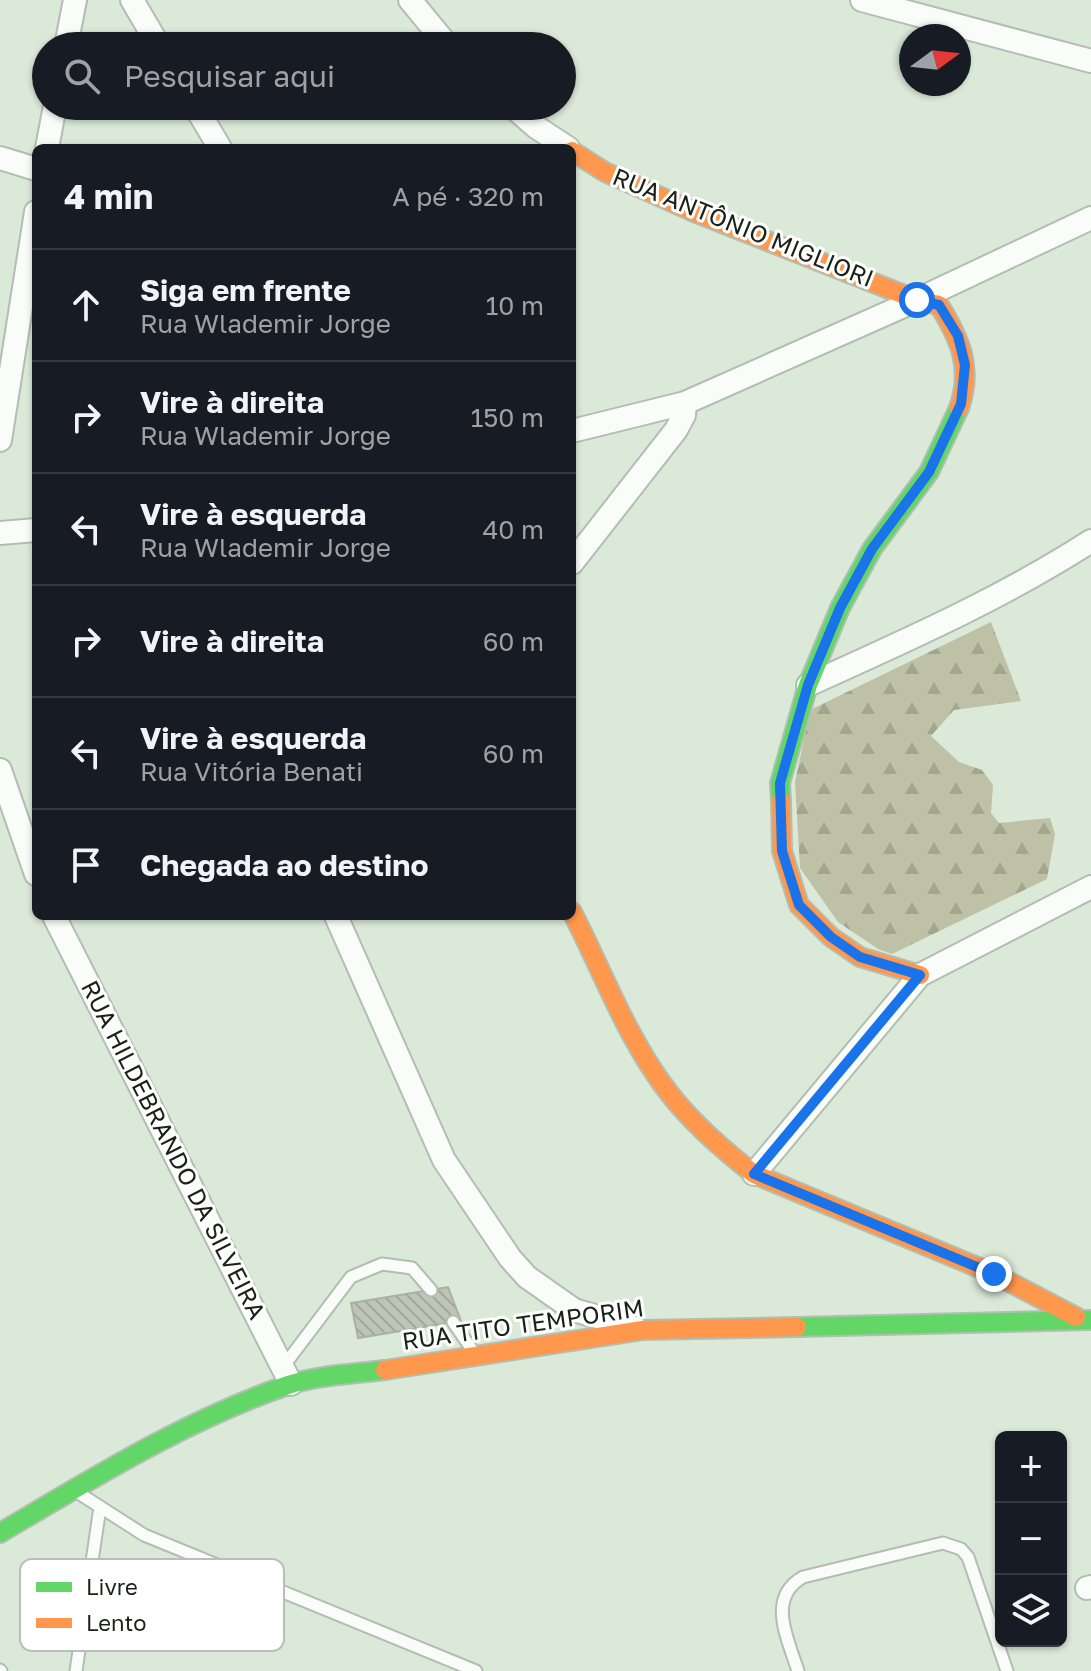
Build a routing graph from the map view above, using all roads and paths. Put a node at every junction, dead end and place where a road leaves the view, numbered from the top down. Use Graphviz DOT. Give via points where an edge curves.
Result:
graph roads {
  1 [pos="75,0"];
  2 [pos="132,0"];
  3 [pos="410,0"];
  4 [pos="862,0"];
  5 [pos="69,32"];
  6 [pos="151,32"];
  7 [pos="436,32"];
  8 [pos="1091,61"];
  9 [pos="52,120"];
  10 [pos="203,120"];
  11 [pos="528,120"];
  12 [pos="48,144"];
  13 [pos="218,144"];
  14 [pos="562,144"];
  15 [pos="576,153"];
  16 [pos="0,158"];
  17 [pos="32,168"];
  18 [pos="1091,218"];
  19 [pos="32,237"];
  20 [pos="917,300"];
  21 [pos="685,403"];
  22 [pos="576,430"];
  23 [pos="0,440"];
  24 [pos="32,530"];
  25 [pos="0,533"];
  26 [pos="1091,541"];
  27 [pos="576,558"];
  28 [pos="808,685"];
  29 [pos="0,770"];
  30 [pos="32,862"];
  31 [pos="1091,887"];
  32 [pos="56,920"];
  33 [pos="338,920"];
  34 [pos="576,920"];
  35 [pos="920,975"];
  36 [pos="754,1174"];
  37 [pos="431,1290"];
  38 [pos="1086,1320"];
  39 [pos="453,1322"];
  40 [pos="643,1330"];
  41 [pos="476,1355"];
  42 [pos="287,1376"];
  43 [pos="73,1490"];
  44 [pos="100,1507"];
  45 [pos="0,1533"];
  46 [pos="92,1559"];
  47 [pos="203,1559"];
  48 [pos="284,1592"];
  49 [pos="79,1651"];
  50 [pos="76,1671"];
  51 [pos="476,1671"];
  52 [pos="798,1671"];
  53 [pos="1007,1671"];
  1 -- 5 [label="street"];
  2 -- 6 [label="street"];
  3 -- 7 [label="street"];
  4 -- 8 [label="street"];
  9 -- 12 [label="street"];
  10 -- 13 [label="street"];
  11 -- 14 [label="street, RUA ANTÔNIO MIGLIORI"];
  15 -- 20 [label="street, RUA ANTÔNIO MIGLIORI" via="605,172 694,212"];
  16 -- 17 [label="street"];
  18 -- 20 [label="street"];
  19 -- 23 [label="street"];
  20 -- 21 [label="street"];
  20 -- 28 [label="street, RUA ANTÔNIO MIGLIORI" via="939,305 958,336 965,365 961,404 929,472 872,549"];
  21 -- 22 [label="street"];
  21 -- 27 [label="street" via="676,430"];
  24 -- 25 [label="street"];
  26 -- 28 [label="street" via="969,612"];
  28 -- 35 [label="street, RUA ANTÔNIO MIGLIORI" via="780,783 782,851 799,905 860,957"];
  29 -- 30 [label="street"];
  31 -- 35 [label="street"];
  32 -- 42 [label="street, RUA HILDEBRANDO DA SILVEIRA"];
  33 -- 40 [label="street" via="444,1160 510,1258 574,1310"];
  34 -- 36 [label="street" via="657,1076 698,1127"];
  35 -- 36 [label="street"];
  36 -- 38 [label="street" via="994,1274"];
  37 -- 42 [label="lane" via="412,1268 382,1264 351,1277"];
  38 -- 40 [label="street, RUA TITO TEMPORIM"];
  39 -- 41 [label="lane"];
  40 -- 41 [label="street, RUA TITO TEMPORIM"];
  41 -- 42 [label="street, RUA TITO TEMPORIM"];
  42 -- 43 [label="street, RUA TITO TEMPORIM"];
  43 -- 44 [label="lane"];
  43 -- 45 [label="street, RUA TITO TEMPORIM"];
  44 -- 46 [label="lane"];
  44 -- 47 [label="lane" via="144,1535"];
  48 -- 51 [label="lane"];
  49 -- 50 [label="lane"];
  52 -- 53 [label="lane" via="782,1616 790,1584 943,1543 968,1557"];
}
